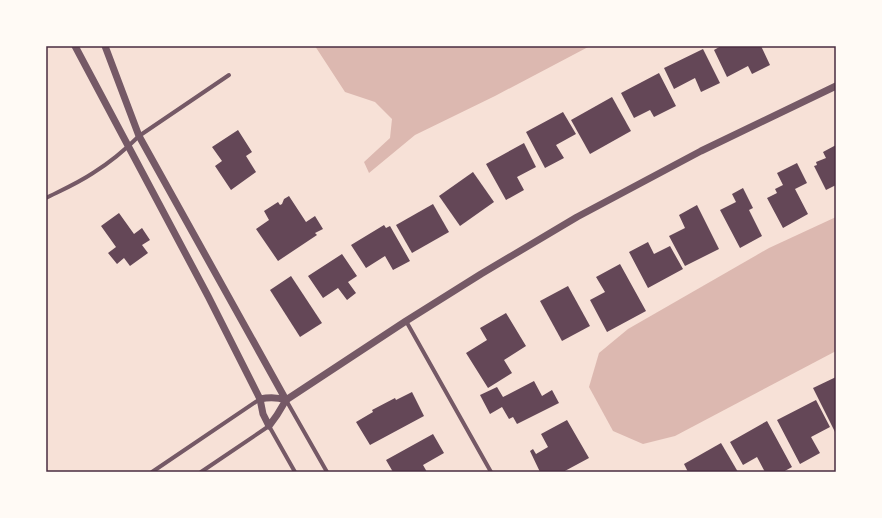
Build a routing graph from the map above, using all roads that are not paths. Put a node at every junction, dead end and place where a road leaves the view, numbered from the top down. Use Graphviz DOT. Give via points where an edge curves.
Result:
graph roads {
  1 [pos="75,46"];
  2 [pos="105,46"];
  3 [pos="229,75"];
  4 [pos="836,86"];
  5 [pos="138,136"];
  6 [pos="129,146"];
  7 [pos="46,198"];
  8 [pos="406,321"];
  9 [pos="260,399"];
  10 [pos="286,400"];
  11 [pos="269,426"];
  12 [pos="152,472"];
  13 [pos="201,472"];
  14 [pos="295,472"];
  15 [pos="327,472"];
  16 [pos="491,472"];
  1 -- 6 [label="street"];
  2 -- 5 [label="street"];
  3 -- 5 [label="street"];
  4 -- 8 [label="street" via="701,151 577,217"];
  5 -- 6 [label="street"];
  5 -- 10 [label="street"];
  6 -- 7 [label="street" via="93,173"];
  6 -- 9 [label="street"];
  8 -- 10 [label="street"];
  8 -- 16 [label="street"];
  9 -- 10 [label="street" via="270,397"];
  9 -- 11 [label="street"];
  9 -- 12 [label="street"];
  10 -- 11 [label="street"];
  10 -- 15 [label="street"];
  11 -- 13 [label="street"];
  11 -- 14 [label="street"];
}
